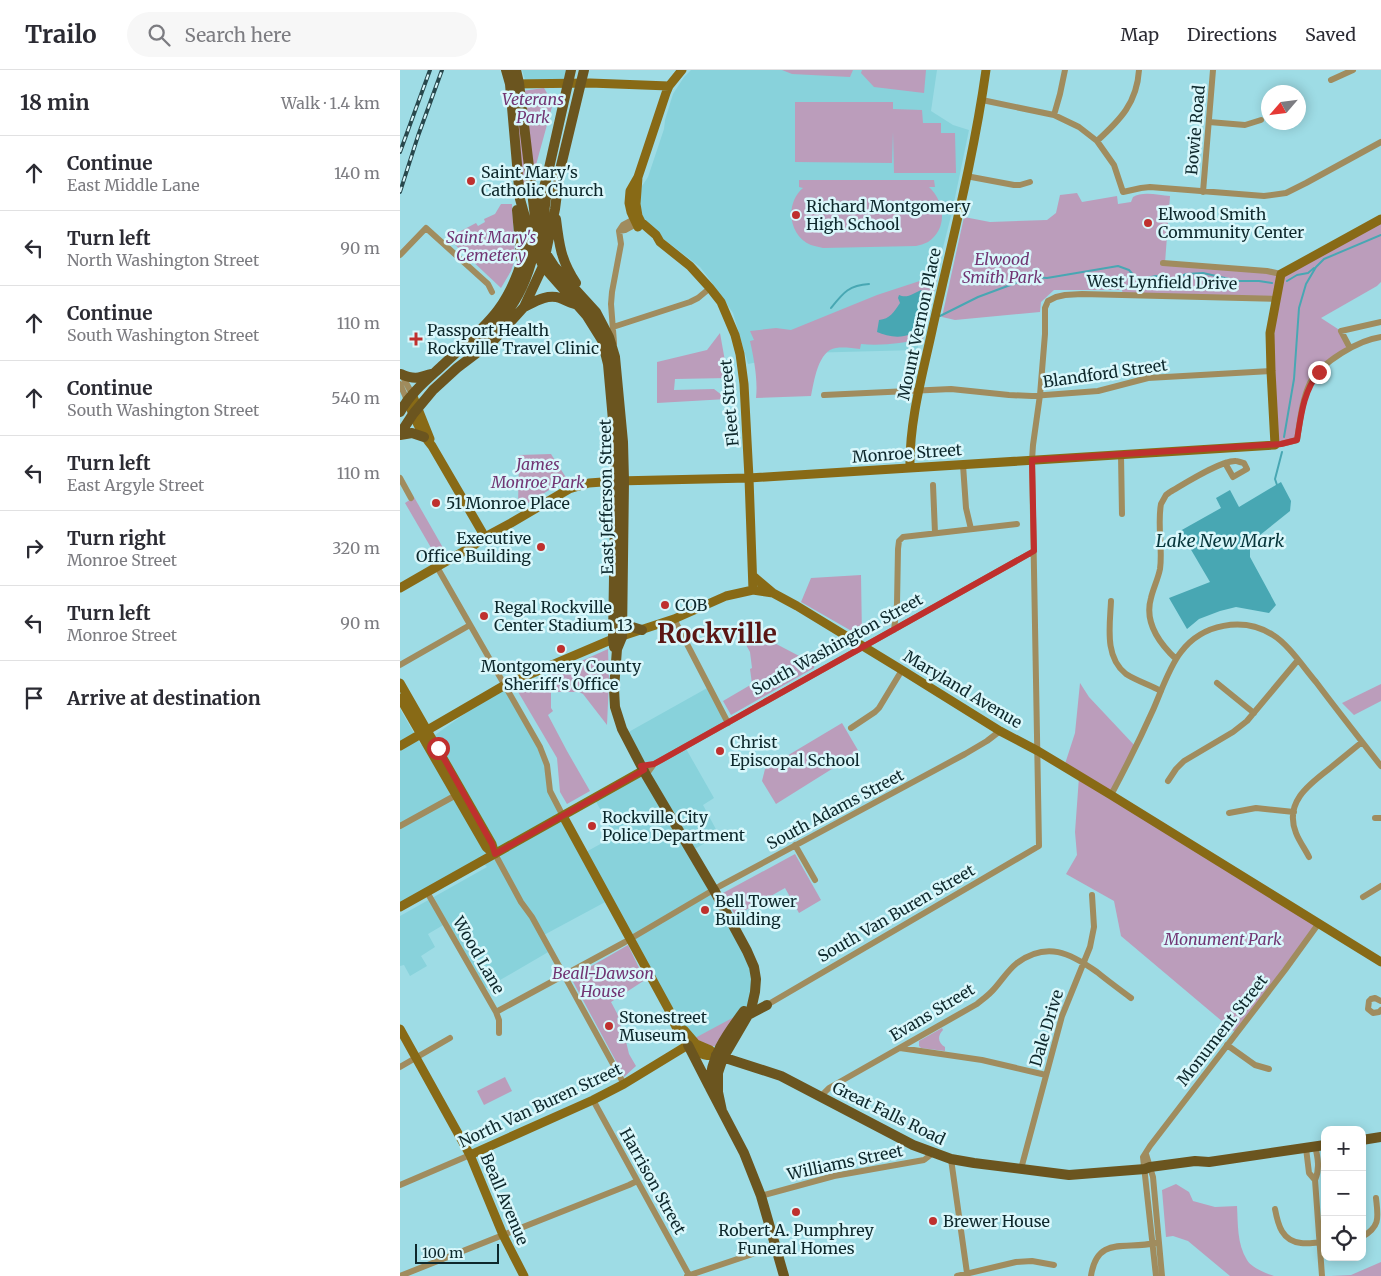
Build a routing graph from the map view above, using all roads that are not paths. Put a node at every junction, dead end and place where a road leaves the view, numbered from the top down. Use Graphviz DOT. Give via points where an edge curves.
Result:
graph roads {
  1 [pos="506,70"];
  2 [pos="516,70"];
  3 [pos="571,70"];
  4 [pos="584,70"];
  5 [pos="682,70"];
  6 [pos="986,70"];
  7 [pos="1064,70"];
  8 [pos="1139,70"];
  9 [pos="1213,70"];
  10 [pos="1353,70"];
  11 [pos="1331,80"];
  12 [pos="514,83"];
  13 [pos="568,83"];
  14 [pos="581,84"];
  15 [pos="669,86"];
  16 [pos="982,100"];
  17 [pos="1054,115"];
  18 [pos="1261,120"];
  19 [pos="1209,122"];
  20 [pos="1097,142"];
  21 [pos="1381,142"];
  22 [pos="518,174"];
  23 [pos="966,176"];
  24 [pos="547,177"];
  25 [pos="1030,182"];
  26 [pos="1203,192"];
  27 [pos="555,209"];
  28 [pos="534,217"];
  29 [pos="1381,219"];
  30 [pos="637,220"];
  31 [pos="530,235"];
  32 [pos="541,237"];
  33 [pos="535,247"];
  34 [pos="546,252"];
  35 [pos="400,254"];
  36 [pos="1163,263"];
  37 [pos="521,266"];
  38 [pos="543,266"];
  39 [pos="1281,274"];
  40 [pos="710,288"];
  41 [pos="492,292"];
  42 [pos="1277,299"];
  43 [pos="576,304"];
  44 [pos="524,307"];
  45 [pos="596,312"];
  46 [pos="1381,322"];
  47 [pos="613,327"];
  48 [pos="1381,337"];
  49 [pos="1350,348"];
  50 [pos="611,360"];
  51 [pos="457,368"];
  52 [pos="1270,371"];
  53 [pos="434,373"];
  54 [pos="400,377"];
  55 [pos="919,390"];
  56 [pos="824,395"];
  57 [pos="1040,395"];
  58 [pos="409,397"];
  59 [pos="416,411"];
  60 [pos="400,412"];
  61 [pos="400,435"];
  62 [pos="424,437"];
  63 [pos="1275,445"];
  64 [pos="432,446"];
  65 [pos="1121,455"];
  66 [pos="1032,460"];
  67 [pos="1225,463"];
  68 [pos="963,464"];
  69 [pos="910,468"];
  70 [pos="400,478"];
  71 [pos="749,478"];
  72 [pos="620,481"];
  73 [pos="933,485"];
  74 [pos="411,498"];
  75 [pos="1122,514"];
  76 [pos="1017,524"];
  77 [pos="971,529"];
  78 [pos="935,534"];
  79 [pos="485,537"];
  80 [pos="1034,551"];
  81 [pos="437,567"];
  82 [pos="753,576"];
  83 [pos="400,588"];
  84 [pos="752,590"];
  85 [pos="773,593"];
  86 [pos="1111,601"];
  87 [pos="622,618"];
  88 [pos="674,618"];
  89 [pos="470,625"];
  90 [pos="642,630"];
  91 [pos="894,630"];
  92 [pos="617,642"];
  93 [pos="864,647"];
  94 [pos="1176,659"];
  95 [pos="1298,660"];
  96 [pos="400,665"];
  97 [pos="902,670"];
  98 [pos="400,683"];
  99 [pos="1217,683"];
  100 [pos="505,685"];
  101 [pos="1161,690"];
  102 [pos="400,698"];
  103 [pos="1254,713"];
  104 [pos="728,723"];
  105 [pos="851,728"];
  106 [pos="1000,731"];
  107 [pos="424,732"];
  108 [pos="1362,742"];
  109 [pos="400,746"];
  110 [pos="1038,751"];
  111 [pos="1381,766"];
  112 [pos="644,770"];
  113 [pos="1168,781"];
  114 [pos="459,793"];
  115 [pos="1111,795"];
  116 [pos="1294,812"];
  117 [pos="1229,813"];
  118 [pos="563,816"];
  119 [pos="400,826"];
  120 [pos="795,845"];
  121 [pos="495,854"];
  122 [pos="1309,857"];
  123 [pos="815,880"];
  124 [pos="1381,886"];
  125 [pos="714,890"];
  126 [pos="427,892"];
  127 [pos="1092,896"];
  128 [pos="1363,897"];
  129 [pos="400,907"];
  130 [pos="1319,923"];
  131 [pos="629,938"];
  132 [pos="1381,962"];
  133 [pos="1084,963"];
  134 [pos="563,975"];
  135 [pos="755,995"];
  136 [pos="1131,998"];
  137 [pos="1380,999"];
  138 [pos="767,1005"];
  139 [pos="669,1010"];
  140 [pos="1381,1010"];
  141 [pos="496,1012"];
  142 [pos="748,1015"];
  143 [pos="400,1029"];
  144 [pos="499,1033"];
  145 [pos="450,1038"];
  146 [pos="688,1045"];
  147 [pos="1227,1045"];
  148 [pos="900,1048"];
  149 [pos="719,1057"];
  150 [pos="416,1058"];
  151 [pos="400,1067"];
  152 [pos="1269,1070"];
  153 [pos="1046,1075"];
  154 [pos="624,1084"];
  155 [pos="710,1088"];
  156 [pos="820,1097"];
  157 [pos="593,1100"];
  158 [pos="722,1111"];
  159 [pos="1381,1137"];
  160 [pos="1366,1139"];
  161 [pos="1315,1146"];
  162 [pos="933,1153"];
  163 [pos="470,1155"];
  164 [pos="951,1159"];
  165 [pos="1021,1169"];
  166 [pos="1149,1169"];
  167 [pos="1315,1180"];
  168 [pos="637,1181"];
  169 [pos="400,1185"];
  170 [pos="761,1196"];
  171 [pos="1376,1198"];
  172 [pos="1274,1209"];
  173 [pos="1321,1233"];
  174 [pos="1366,1234"];
  175 [pos="503,1235"];
  176 [pos="1321,1242"];
  177 [pos="1156,1243"];
  178 [pos="776,1246"];
  179 [pos="1322,1261"];
  180 [pos="1054,1265"];
  181 [pos="967,1273"];
  182 [pos="400,1276"];
  183 [pos="524,1276"];
  184 [pos="687,1276"];
  185 [pos="784,1276"];
  186 [pos="957,1276"];
  187 [pos="1091,1276"];
  188 [pos="1156,1276"];
  189 [pos="1162,1276"];
  190 [pos="1322,1276"];
  1 -- 12 [label="main road"];
  2 -- 12 [label="main road"];
  3 -- 13 [label="main road"];
  4 -- 14 [label="main road"];
  5 -- 15 [label="street"];
  6 -- 16 [label="street, Mount Vernon Place"];
  7 -- 17 [label="street"];
  8 -- 20 [label="street" via="1128,109"];
  9 -- 19 [label="street, Bowie Road"];
  10 -- 11 [label="street"];
  12 -- 13 [label="street"];
  12 -- 22 [label="main road"];
  12 -- 28 [label="main road"];
  13 -- 14 [label="street"];
  13 -- 24 [label="main road"];
  14 -- 15 [label="street"];
  14 -- 27 [label="main road" via="560,170"];
  15 -- 30 [label="street" via="638,176"];
  16 -- 17 [label="street"];
  16 -- 23 [label="street, Mount Vernon Place"];
  17 -- 20 [label="street" via="1079,127"];
  18 -- 19 [label="street" via="1245,125"];
  19 -- 26 [label="street, Bowie Road"];
  20 -- 26 [label="street" via="1114,165 1123,192 1141,188"];
  21 -- 26 [label="street" via="1286,192 1264,196"];
  22 -- 31 [label="main road" via="520,199"];
  22 -- 37 [label="main road"];
  23 -- 25 [label="street" via="1014,185"];
  23 -- 55 [label="street, Mount Vernon Place"];
  24 -- 28 [label="main road"];
  24 -- 32 [label="main road"];
  27 -- 34 [label="main road"];
  27 -- 45 [label="main road" via="559,246 565,265"];
  28 -- 31 [label="main road"];
  28 -- 32 [label="main road"];
  28 -- 33 [label="main road"];
  29 -- 39 [label="street"];
  30 -- 40 [label="street, Fleet Street" via="652,240 660,242 690,266"];
  30 -- 47 [label="street" via="619,232 621,244 611,304"];
  31 -- 33 [label="main road"];
  31 -- 37 [label="main road"];
  32 -- 34 [label="main road"];
  32 -- 38 [label="main road"];
  33 -- 38 [label="main road"];
  33 -- 51 [label="main road" via="532,262 505,317"];
  34 -- 38 [label="main road"];
  34 -- 45 [label="main road" via="554,266"];
  35 -- 41 [label="street" via="426,228 488,284"];
  36 -- 39 [label="street"];
  37 -- 53 [label="main road" via="498,310"];
  38 -- 43 [label="main road"];
  38 -- 44 [label="main road"];
  39 -- 42 [label="street"];
  40 -- 47 [label="street" via="689,302"];
  40 -- 71 [label="street, Fleet Street" via="721,302 740,354"];
  42 -- 52 [label="street" via="1270,333"];
  42 -- 57 [label="street, West Lynfield Drive" via="1082,294 1056,297 1048,301 1045,308"];
  43 -- 44 [label="main road" via="548,297"];
  43 -- 50 [label="main road" via="587,316"];
  44 -- 51 [label="main road" via="494,340"];
  45 -- 50 [label="main road" via="609,337"];
  46 -- 49 [label="street" via="1341,331"];
  47 -- 50 [label="street"];
  48 -- 49 [label="street, Monroe Street"];
  49 -- 63 [label="street, Monroe Street" via="1311,382 1297,440"];
  50 -- 72 [label="main road, East Jefferson Street" via="623,442"];
  51 -- 59 [label="main road"];
  52 -- 57 [label="street, Blandford Street" via="1148,378 1098,391"];
  52 -- 63 [label="street"];
  53 -- 54 [label="main road" via="423,377"];
  53 -- 58 [label="main road"];
  54 -- 58 [label="street"];
  54 -- 58 [label="street"];
  55 -- 56 [label="street, Blandford Street"];
  55 -- 57 [label="street, Blandford Street"];
  55 -- 69 [label="street, Mount Vernon Place" via="910,444"];
  57 -- 66 [label="street"];
  58 -- 59 [label="street"];
  58 -- 60 [label="main road"];
  59 -- 61 [label="main road"];
  59 -- 62 [label="street"];
  59 -- 64 [label="street"];
  61 -- 62 [label="main road" via="412,433"];
  62 -- 64 [label="street"];
  63 -- 65 [label="street, Monroe Street"];
  64 -- 79 [label="street"];
  65 -- 66 [label="street, Monroe Street"];
  65 -- 75 [label="street"];
  66 -- 68 [label="street, Monroe Street"];
  66 -- 80 [label="street"];
  67 -- 94 [label="street" via="1170,492 1161,504 1160,570 1148,609 1162,644"];
  68 -- 69 [label="street, Monroe Street"];
  68 -- 77 [label="street"];
  69 -- 71 [label="street, Monroe Street"];
  70 -- 74 [label="street"];
  71 -- 72 [label="street, Monroe Street"];
  71 -- 82 [label="street, Fleet Street"];
  72 -- 79 [label="street, Monroe Street" via="589,483 568,489"];
  72 -- 87 [label="main road, East Jefferson Street"];
  72 -- 92 [label="main road, East Jefferson Street"];
  73 -- 78 [label="street"];
  76 -- 77 [label="street"];
  77 -- 78 [label="street"];
  78 -- 91 [label="street" via="903,537 899,541"];
  79 -- 81 [label="street, Monroe Street"];
  80 -- 91 [label="street, South Washington Street"];
  80 -- 110 [label="street"];
  81 -- 83 [label="street, Monroe Street"];
  81 -- 89 [label="street"];
  82 -- 84 [label="street, Fleet Street"];
  82 -- 85 [label="street"];
  84 -- 85 [label="street, Maryland Avenue"];
  84 -- 88 [label="street, Maryland Avenue" via="726,596"];
  85 -- 93 [label="street, Maryland Avenue"];
  86 -- 101 [label="street" via="1110,643 1117,664 1133,678"];
  87 -- 90 [label="main road" via="628,626"];
  87 -- 92 [label="main road, East Jefferson Street"];
  88 -- 90 [label="street, Maryland Avenue"];
  88 -- 104 [label="street"];
  89 -- 96 [label="street"];
  89 -- 100 [label="street"];
  90 -- 92 [label="street, Maryland Avenue"];
  91 -- 93 [label="street, South Washington Street"];
  92 -- 100 [label="street, Maryland Avenue"];
  92 -- 112 [label="main road" via="615,707 622,729"];
  93 -- 97 [label="street, Maryland Avenue"];
  93 -- 104 [label="street, South Washington Street"];
  94 -- 95 [label="street" via="1194,638 1211,629 1243,624 1273,635"];
  94 -- 101 [label="street"];
  95 -- 103 [label="street"];
  95 -- 108 [label="street"];
  97 -- 105 [label="street" via="876,712"];
  97 -- 106 [label="street, Maryland Avenue"];
  98 -- 107 [label="street"];
  99 -- 103 [label="street"];
  100 -- 107 [label="street, Maryland Avenue"];
  100 -- 118 [label="street" via="545,758 550,791"];
  101 -- 115 [label="street"];
  102 -- 107 [label="street"];
  103 -- 113 [label="street" via="1234,732 1184,762"];
  104 -- 112 [label="street, South Washington Street"];
  106 -- 110 [label="street, Maryland Avenue"];
  106 -- 120 [label="street, South Adams Street" via="973,749"];
  107 -- 109 [label="street, Maryland Avenue"];
  107 -- 114 [label="street"];
  108 -- 111 [label="street"];
  108 -- 116 [label="street" via="1307,786 1298,798"];
  110 -- 115 [label="street, Maryland Avenue"];
  110 -- 138 [label="street, South Van Buren Street" via="1038,846"];
  112 -- 118 [label="street, South Washington Street"];
  112 -- 125 [label="main road"];
  114 -- 119 [label="street"];
  114 -- 121 [label="street" via="486,847"];
  115 -- 130 [label="street, Maryland Avenue"];
  116 -- 117 [label="street" via="1256,808"];
  116 -- 122 [label="street" via="1296,832"];
  118 -- 121 [label="street, South Washington Street"];
  118 -- 131 [label="street"];
  120 -- 123 [label="street"];
  120 -- 125 [label="street, South Adams Street"];
  121 -- 126 [label="street, South Washington Street"];
  121 -- 134 [label="street"];
  124 -- 128 [label="street"];
  125 -- 131 [label="street, South Adams Street"];
  125 -- 135 [label="main road" via="754,967"];
  126 -- 129 [label="street, South Washington Street"];
  126 -- 141 [label="street, Wood Lane"];
  127 -- 133 [label="street, Dale Drive" via="1093,936"];
  130 -- 132 [label="street, Maryland Avenue"];
  130 -- 147 [label="street, Monument Street"];
  131 -- 134 [label="street, South Adams Street"];
  131 -- 139 [label="street"];
  133 -- 136 [label="street, Evans Street"];
  133 -- 148 [label="street, Evans Street" via="1055,951 1025,958 977,1004"];
  133 -- 153 [label="street, Dale Drive" via="1062,1016"];
  134 -- 141 [label="street, South Adams Street"];
  134 -- 154 [label="street"];
  135 -- 138 [label="main road" via="759,1002"];
  135 -- 142 [label="main road"];
  135 -- 149 [label="main road" via="722,1042"];
  137 -- 140 [label="street" via="1371,999 1367,1005 1375,1013"];
  138 -- 142 [label="main road"];
  139 -- 146 [label="street"];
  139 -- 149 [label="street" via="696,1044"];
  141 -- 144 [label="street, Wood Lane"];
  142 -- 149 [label="main road"];
  143 -- 150 [label="street, Beall Avenue"];
  145 -- 150 [label="street"];
  146 -- 149 [label="street" via="709,1057"];
  146 -- 154 [label="street, North Van Buren Street"];
  146 -- 155 [label="main road"];
  147 -- 152 [label="street" via="1255,1066"];
  147 -- 166 [label="street, Monument Street" via="1143,1157"];
  148 -- 153 [label="street" via="982,1060"];
  148 -- 156 [label="street, Evans Street" via="829,1088"];
  149 -- 155 [label="main road" via="710,1077"];
  149 -- 156 [label="main road, Great Falls Road" via="781,1076"];
  149 -- 158 [label="main road" via="717,1084"];
  150 -- 151 [label="street"];
  150 -- 163 [label="street, Beall Avenue"];
  153 -- 165 [label="street, Dale Drive"];
  154 -- 157 [label="street, North Van Buren Street"];
  155 -- 158 [label="main road"];
  156 -- 162 [label="main road, Great Falls Road"];
  157 -- 163 [label="street, North Van Buren Street"];
  157 -- 168 [label="street, Harrison Street"];
  158 -- 170 [label="main road"];
  159 -- 160 [label="main road"];
  161 -- 166 [label="main road, Great Falls Road" via="1209,1162 1200,1168 1157,1172"];
  161 -- 167 [label="street" via="1318,1173"];
  161 -- 167 [label="street" via="1309,1173"];
  162 -- 164 [label="main road, Great Falls Road"];
  162 -- 170 [label="street, Williams Street" via="924,1160 834,1176"];
  163 -- 169 [label="street, North Van Buren Street"];
  163 -- 175 [label="street, Beall Avenue"];
  164 -- 165 [label="main road, Great Falls Road"];
  164 -- 181 [label="street"];
  165 -- 166 [label="main road, Great Falls Road" via="1070,1175"];
  166 -- 177 [label="street"];
  167 -- 173 [label="street"];
  168 -- 175 [label="street"];
  168 -- 184 [label="street, Harrison Street"];
  170 -- 178 [label="main road"];
  171 -- 174 [label="street" via="1378,1218"];
  172 -- 176 [label="street" via="1283,1235 1288,1239 1300,1243"];
  175 -- 182 [label="street"];
  175 -- 183 [label="street, Beall Avenue"];
  177 -- 187 [label="street" via="1106,1248 1099,1254"];
  177 -- 188 [label="street"];
  177 -- 189 [label="street"];
  178 -- 184 [label="street"];
  178 -- 185 [label="main road"];
  179 -- 190 [label="street"];
  180 -- 181 [label="street" via="1016,1262"];
  181 -- 186 [label="street"];
}
